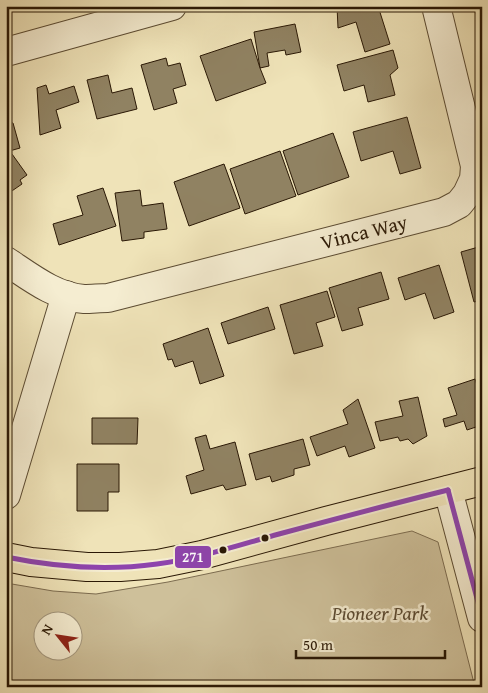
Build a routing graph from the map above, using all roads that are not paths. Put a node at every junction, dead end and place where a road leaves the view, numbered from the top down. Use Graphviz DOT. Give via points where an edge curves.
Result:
graph roads {
  1 [pos="172,6"];
  2 [pos="436,6"];
  3 [pos="6,52"];
  4 [pos="6,261"];
  5 [pos="66,295"];
  6 [pos="482,481"];
  7 [pos="448,490"];
  8 [pos="6,495"];
  9 [pos="6,558"];
  10 [pos="482,618"];
  1 -- 3 [label="street"];
  2 -- 5 [label="street, Vinca Way" via="475,166 474,179 459,204 444,212 108,298 83,299"];
  4 -- 5 [label="street, Vinca Way"];
  5 -- 8 [label="street"];
  6 -- 7 [label="main road"];
  7 -- 9 [label="main road" via="158,564 87,567"];
  7 -- 10 [label="street"];
}
